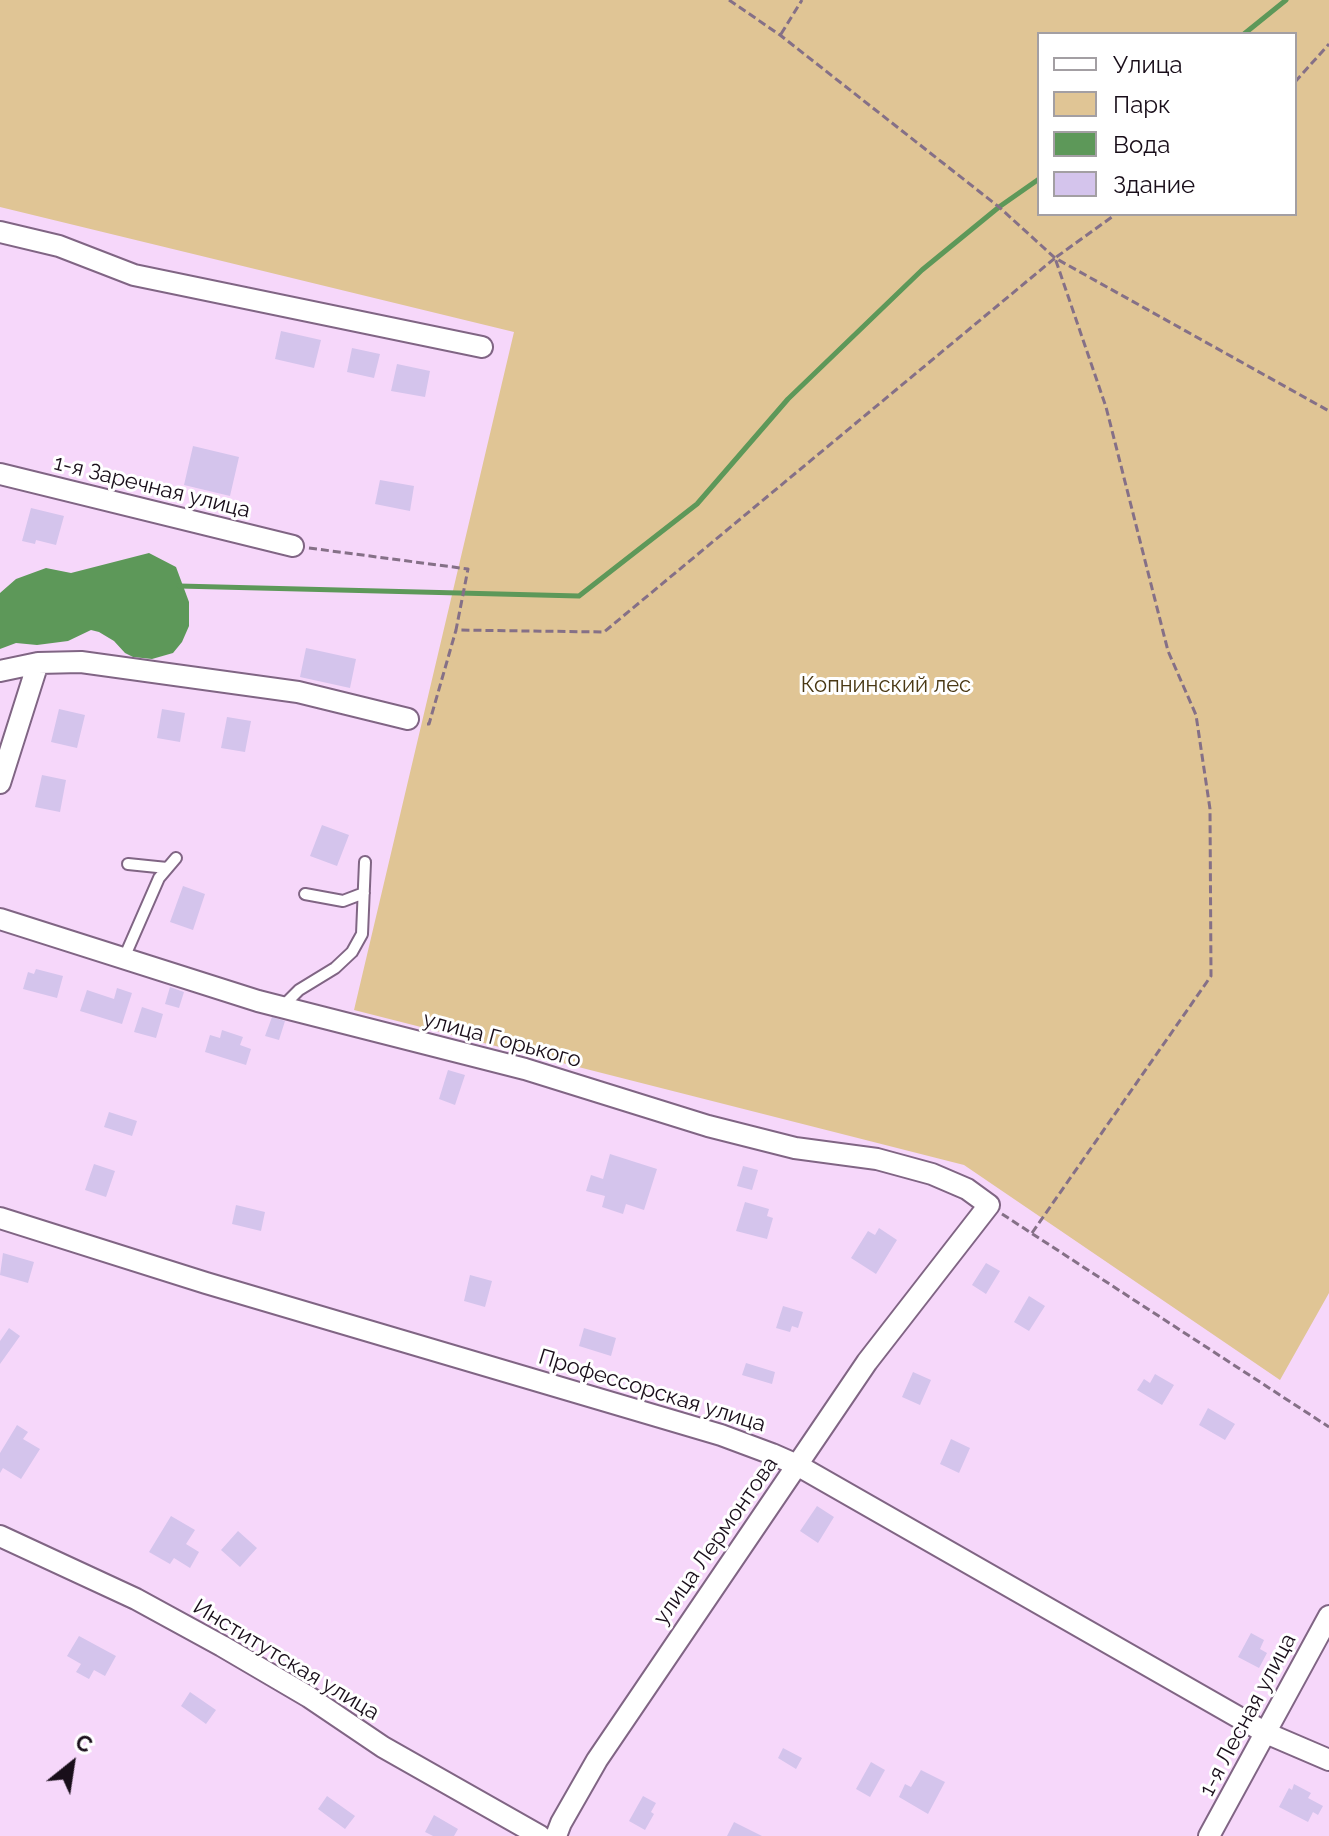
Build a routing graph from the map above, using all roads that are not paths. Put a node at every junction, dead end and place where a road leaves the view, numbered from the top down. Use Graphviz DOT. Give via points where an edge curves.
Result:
graph roads {
  1 [pos="0,232"];
  2 [pos="482,347"];
  3 [pos="0,474"];
  4 [pos="293,546"];
  5 [pos="38,663"];
  6 [pos="0,671"];
  7 [pos="408,719"];
  8 [pos="0,783"];
  9 [pos="176,858"];
  10 [pos="365,862"];
  11 [pos="128,864"];
  12 [pos="167,868"];
  13 [pos="364,893"];
  14 [pos="305,894"];
  15 [pos="0,919"];
  16 [pos="124,958"];
  17 [pos="282,1007"];
  18 [pos="989,1205"];
  19 [pos="0,1218"];
  20 [pos="797,1465"];
  21 [pos="0,1536"];
  22 [pos="1329,1616"];
  23 [pos="1266,1733"];
  24 [pos="1329,1760"];
  25 [pos="540,1836"];
  26 [pos="556,1836"];
  27 [pos="1209,1836"];
  1 -- 2 [label="street" via="59,246 134,275"];
  3 -- 4 [label="street, 1-я Заречная улица"];
  5 -- 6 [label="street"];
  5 -- 7 [label="street" via="81,662 298,692"];
  5 -- 8 [label="street"];
  9 -- 12 [label="lane"];
  10 -- 13 [label="lane"];
  11 -- 12 [label="lane"];
  12 -- 16 [label="lane"];
  13 -- 14 [label="lane" via="343,901"];
  13 -- 17 [label="lane" via="362,934 352,952"];
  15 -- 16 [label="street, улица Горького"];
  16 -- 17 [label="street, улица Горького"];
  17 -- 18 [label="street, улица Горького" via="525,1069 708,1126 795,1148 877,1159 955,1184"];
  18 -- 20 [label="street, улица Лермонтова" via="867,1362"];
  19 -- 20 [label="street, Профессорская улица" via="721,1435"];
  20 -- 23 [label="street, Профессорская улица"];
  20 -- 26 [label="street, улица Лермонтова" via="597,1760"];
  21 -- 25 [label="street, Институтская улица" via="222,1646 383,1747"];
  22 -- 23 [label="street, 1-я Лесная улица"];
  23 -- 24 [label="street, Профессорская улица"];
  23 -- 27 [label="street, 1-я Лесная улица"];
}
